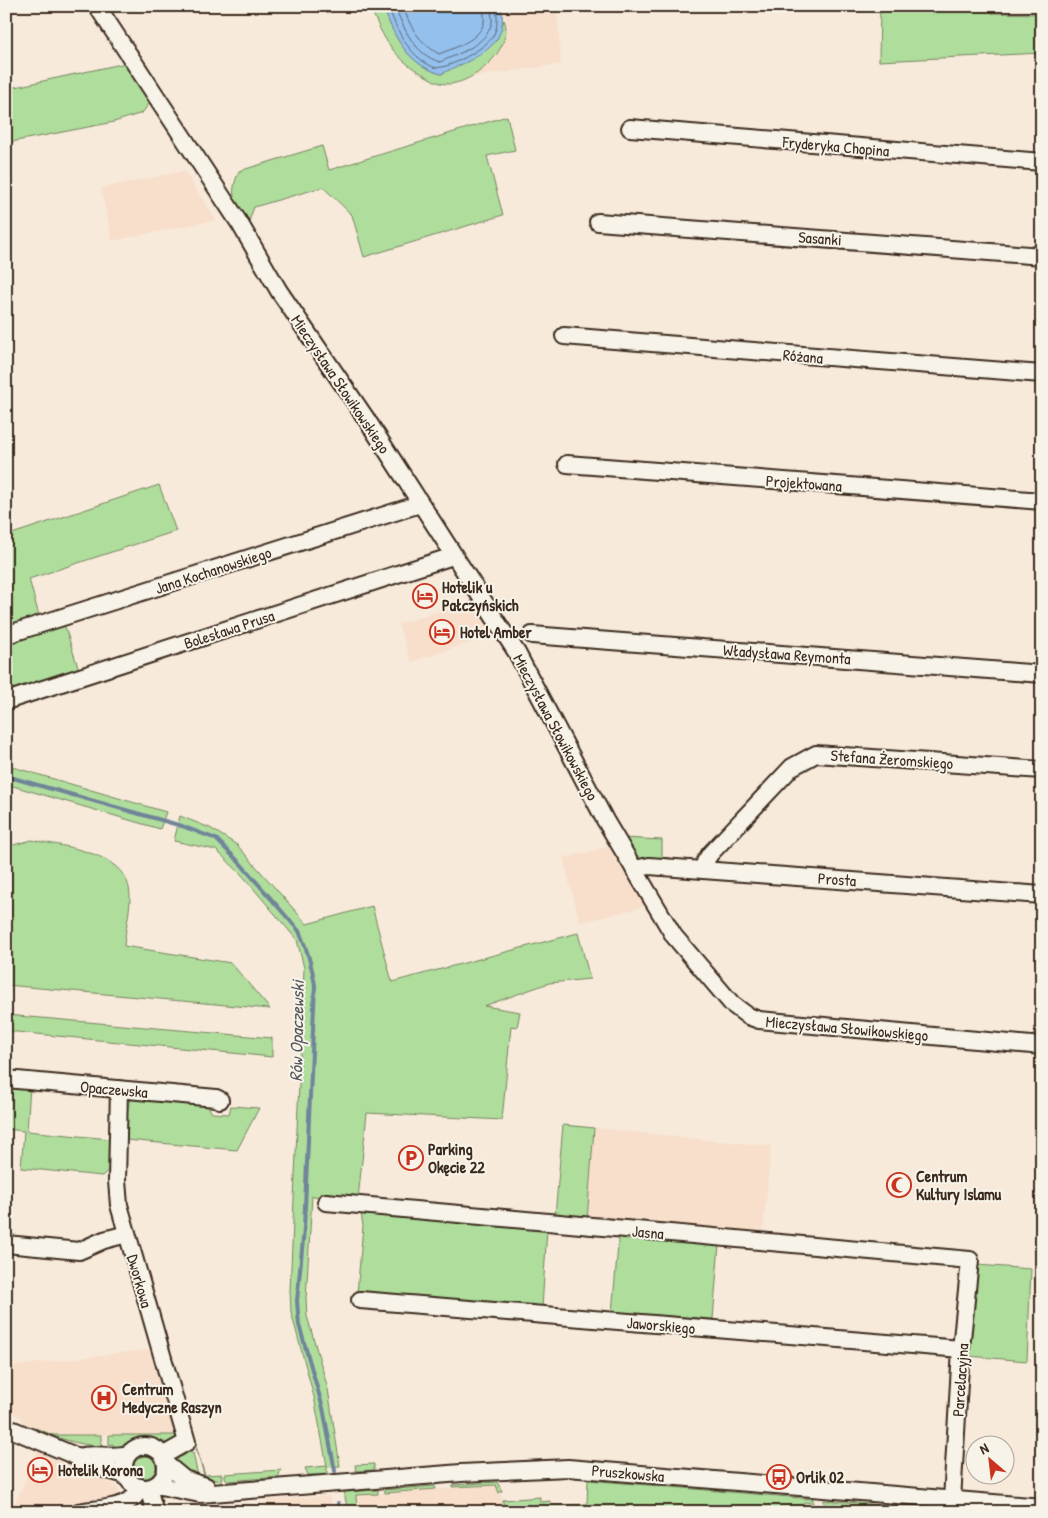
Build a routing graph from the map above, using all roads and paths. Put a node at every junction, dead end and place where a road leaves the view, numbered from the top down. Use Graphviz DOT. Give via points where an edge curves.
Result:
graph roads {
  1 [pos="97,6"];
  2 [pos="630,128"];
  3 [pos="1042,162"];
  4 [pos="598,222"];
  5 [pos="1042,256"];
  6 [pos="564,336"];
  7 [pos="1042,374"];
  8 [pos="567,464"];
  9 [pos="1042,501"];
  10 [pos="420,504"];
  11 [pos="453,556"];
  12 [pos="6,635"];
  13 [pos="532,635"];
  14 [pos="1042,674"];
  15 [pos="6,701"];
  16 [pos="1042,770"];
  17 [pos="634,868"];
  18 [pos="705,870"];
  19 [pos="1042,895"];
  20 [pos="1042,1046"];
  21 [pos="6,1079"];
  22 [pos="119,1090"];
  23 [pos="220,1100"];
  24 [pos="326,1202"];
  25 [pos="127,1234"];
  26 [pos="6,1244"];
  27 [pos="970,1260"];
  28 [pos="360,1300"];
  29 [pos="962,1349"];
  30 [pos="6,1427"];
  31 [pos="128,1454"];
  32 [pos="78,1457"];
  33 [pos="165,1460"];
  34 [pos="126,1475"];
  35 [pos="148,1487"];
  36 [pos="214,1491"];
  37 [pos="952,1500"];
  38 [pos="1042,1507"];
  39 [pos="78,1512"];
  40 [pos="155,1512"];
  1 -- 10 [label="street, Mieczysława Słowikowskiego"];
  2 -- 3 [label="street, Fryderyka Chopina"];
  4 -- 5 [label="street, Sasanki"];
  6 -- 7 [label="street, Różana"];
  8 -- 9 [label="street, Projektowana"];
  10 -- 11 [label="street, Mieczysława Słowikowskiego"];
  10 -- 12 [label="street, Jana Kochanowskiego"];
  11 -- 15 [label="street, Bolesława Prusa"];
  11 -- 17 [label="street, Mieczysława Słowikowskiego" via="517,653"];
  13 -- 14 [label="street, Władysława Reymonta"];
  16 -- 18 [label="street, Stefana Żeromskiego" via="816,754 792,767 710,854"];
  17 -- 18 [label="street, Prosta"];
  17 -- 20 [label="street, Mieczysława Słowikowskiego" via="674,936 732,1004 748,1016 764,1021"];
  18 -- 19 [label="street, Prosta"];
  21 -- 22 [label="street, Opaczewska"];
  22 -- 23 [label="street, Opaczewska"];
  22 -- 25 [label="street, Dworkowa" via="117,1189"];
  24 -- 27 [label="street, Jasna"];
  25 -- 26 [label="street" via="79,1251"];
  25 -- 33 [label="street, Dworkowa" via="187,1440"];
  27 -- 29 [label="street, Parcelacyjna"];
  28 -- 29 [label="street, Jaworskiego"];
  29 -- 37 [label="street, Parcelacyjna"];
  30 -- 32 [label="street"];
  31 -- 32 [label="street"];
  31 -- 33 [label="street" via="136,1447 146,1445 156,1448"];
  31 -- 34 [label="street" via="124,1466"];
  32 -- 34 [label="street" via="83,1463"];
  33 -- 35 [label="street" via="164,1476"];
  33 -- 36 [label="street, Pruszkowska" via="184,1479"];
  34 -- 35 [label="street" via="131,1483"];
  35 -- 36 [label="street, Pruszkowska" via="200,1494"];
  35 -- 39 [label="street" via="124,1503"];
  35 -- 40 [label="street"];
  36 -- 37 [label="street, Pruszkowska" via="568,1468"];
  37 -- 38 [label="street, Pruszkowska"];
}
